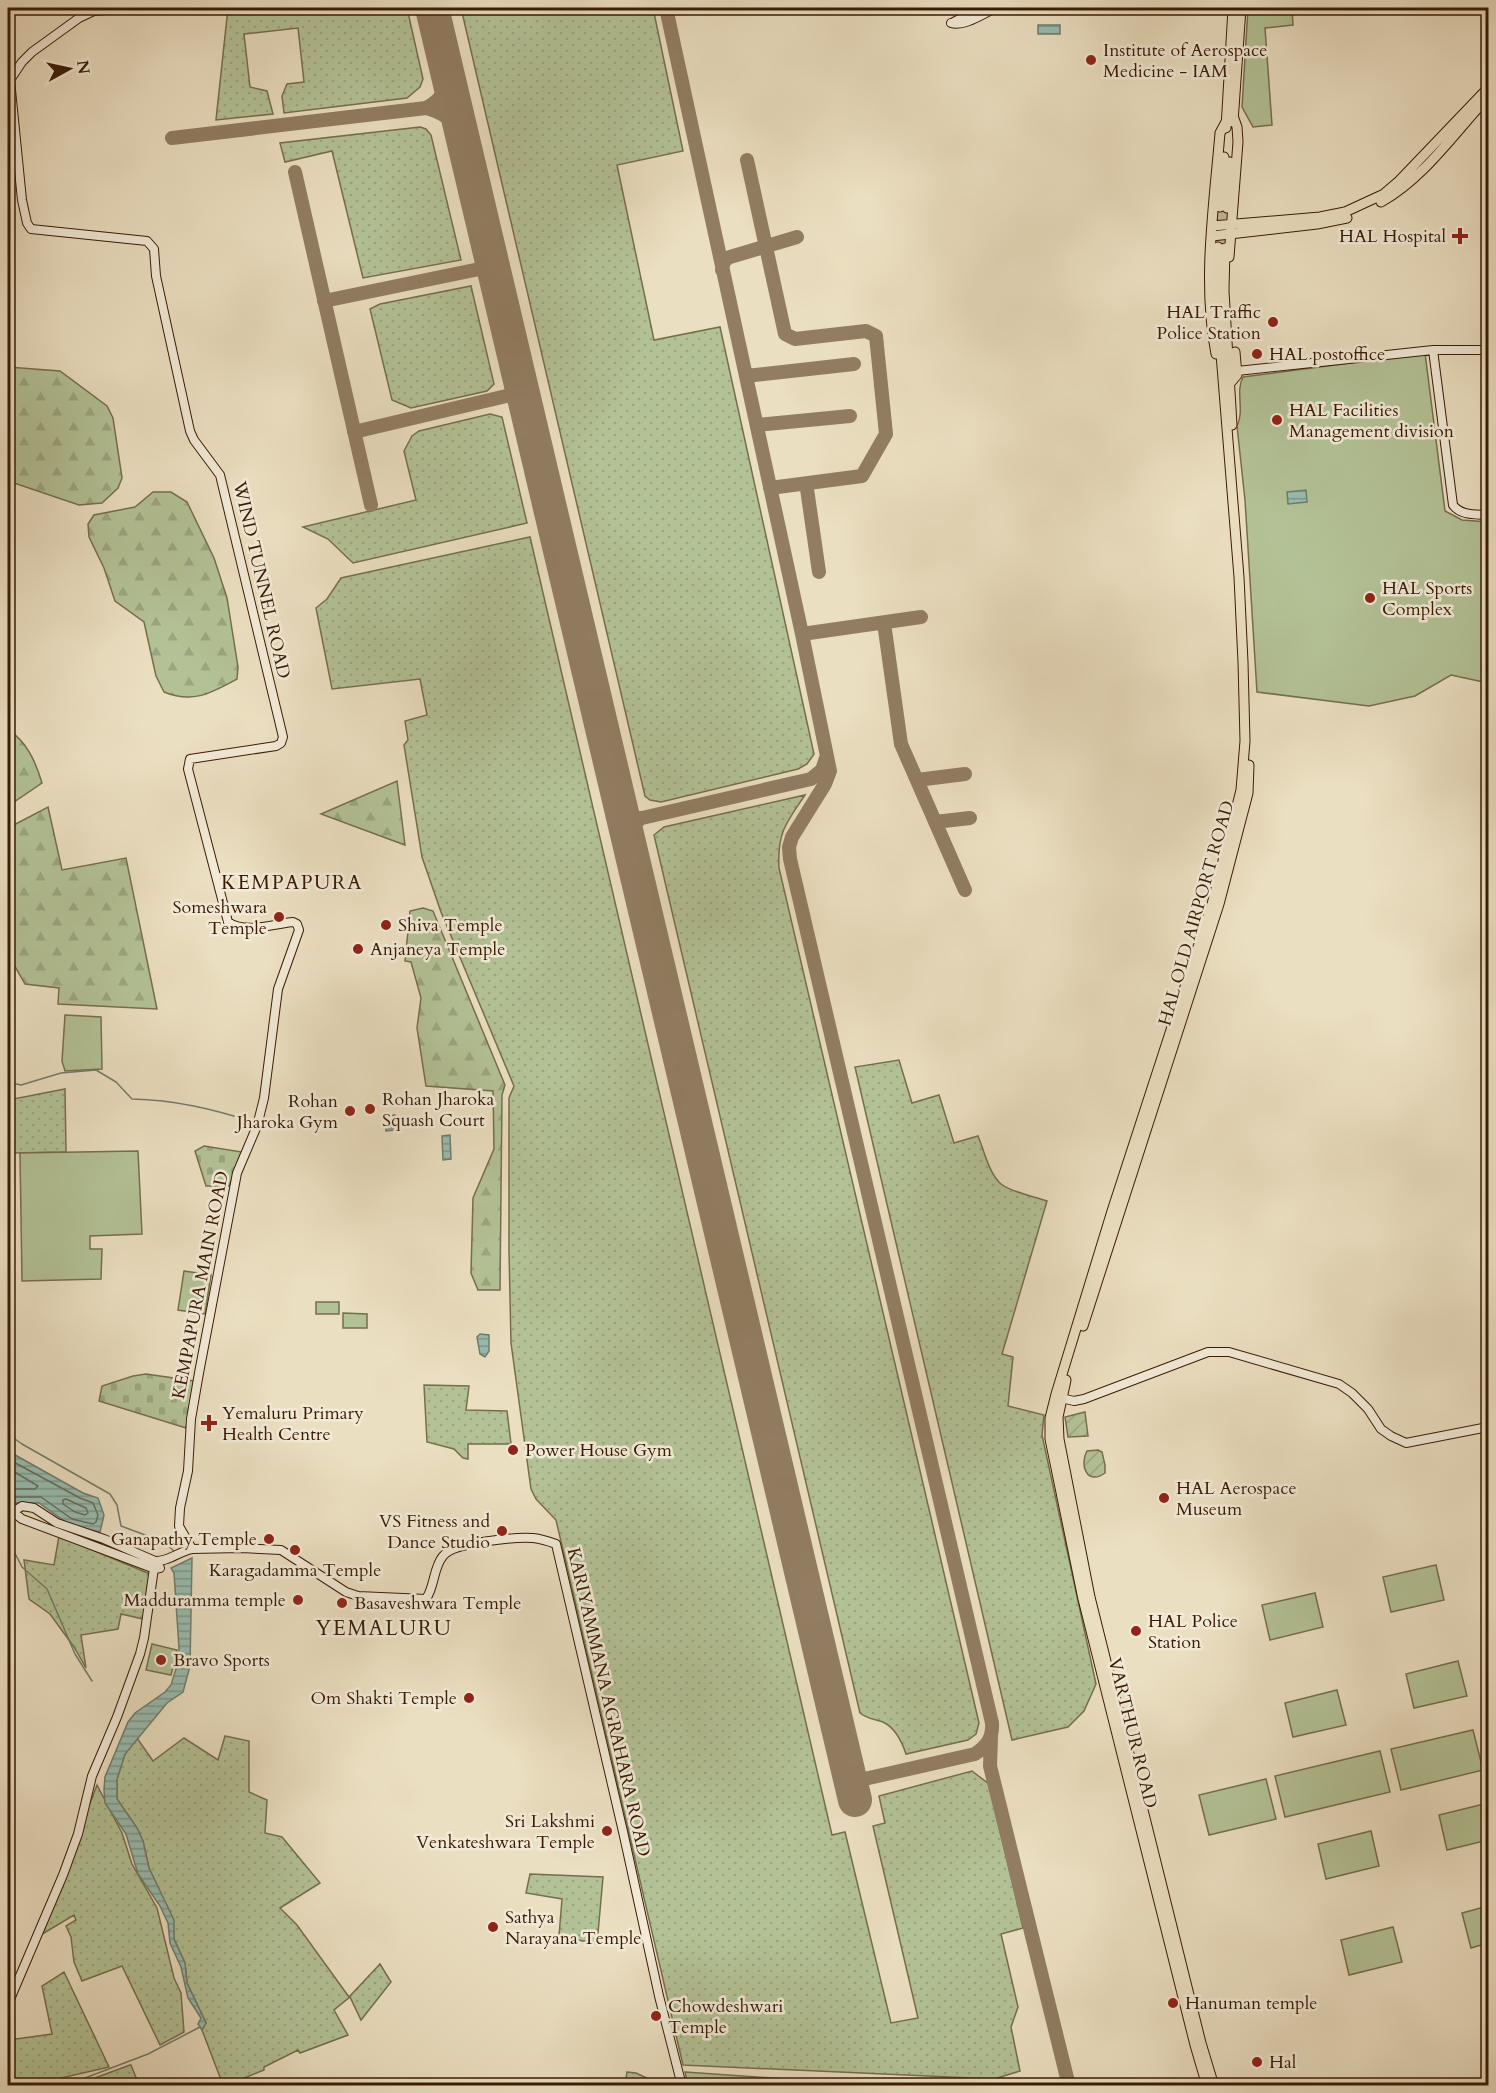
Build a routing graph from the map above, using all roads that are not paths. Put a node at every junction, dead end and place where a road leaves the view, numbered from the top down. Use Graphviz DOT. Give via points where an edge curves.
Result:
graph roads {
  1 [pos="130,8"];
  2 [pos="980,8"];
  3 [pos="996,8"];
  4 [pos="1233,8"];
  5 [pos="1242,8"];
  6 [pos="1488,88"];
  7 [pos="1488,97"];
  8 [pos="1229,119"];
  9 [pos="1224,208"];
  10 [pos="1232,230"];
  11 [pos="1212,231"];
  12 [pos="1221,248"];
  13 [pos="1433,350"];
  14 [pos="1488,350"];
  15 [pos="1237,371"];
  16 [pos="1227,381"];
  17 [pos="1488,515"];
  18 [pos="1214,910"];
  19 [pos="297,924"];
  20 [pos="1059,1385"];
  21 [pos="1059,1398"];
  22 [pos="1488,1427"];
  23 [pos="10,1511"];
  24 [pos="191,1550"];
  25 [pos="158,1565"];
  26 [pos="8,2004"];
  27 [pos="682,2085"];
  28 [pos="1207,2085"];
  29 [pos="1214,2085"];
  1 -- 19 [label="street, WIND TUNNEL ROAD" via="94,11 79,18 32,52 13,73 10,80 22,200 31,229 147,241 154,249 156,276 190,431 220,475 283,737 276,746 190,759 188,769 228,922 246,927"];
  2 -- 3 [label="street" via="951,23 969,21"];
  4 -- 8 [label="main road"];
  5 -- 8 [label="main road"];
  6 -- 10 [label="main road" via="1384,194 1345,212"];
  7 -- 10 [label="main road" via="1424,167 1375,206 1335,221"];
  8 -- 9 [label="main road"];
  8 -- 10 [label="main road" via="1237,127 1238,142"];
  8 -- 11 [label="main road" via="1220,134"];
  10 -- 11 [label="main road"];
  10 -- 15 [label="main road" via="1229,287"];
  11 -- 16 [label="main road" via="1210,291 1214,342 1220,375"];
  12 -- 16 [label="main road"];
  13 -- 14 [label="street"];
  13 -- 15 [label="street"];
  13 -- 17 [label="street" via="1453,505 1462,513"];
  15 -- 16 [label="main road" via="1238,375"];
  16 -- 18 [label="main road, HAL OLD AIRPORT ROAD" via="1245,576 1251,741 1248,793"];
  18 -- 20 [label="main road, HAL OLD AIRPORT ROAD" via="1112,1210"];
  18 -- 21 [label="main road, HAL OLD AIRPORT ROAD"];
  19 -- 24 [label="street, KEMPAPURA MAIN ROAD" via="299,930 278,988 264,1098 237,1173 191,1419 179,1526"];
  20 -- 21 [label="main road, VARTHUR ROAD"];
  21 -- 22 [label="street" via="1084,1399 1208,1352 1229,1352 1339,1384 1368,1409 1381,1429 1406,1443"];
  21 -- 28 [label="main road, VARTHUR ROAD" via="1050,1418 1050,1439 1083,1599"];
  21 -- 29 [label="main road, VARTHUR ROAD" via="1059,1438 1089,1594"];
  23 -- 25 [label="street" via="22,1519"];
  23 -- 25 [label="street" via="22,1506 34,1508 57,1523 104,1539"];
  24 -- 25 [label="street"];
  24 -- 27 [label="street, KARIYAMMANA AGRAHARA ROAD" via="281,1550 346,1592 426,1599 442,1556 449,1551 492,1539 531,1538 556,1544"];
  25 -- 26 [label="street" via="140,1654 92,1776 63,1875"];
}
